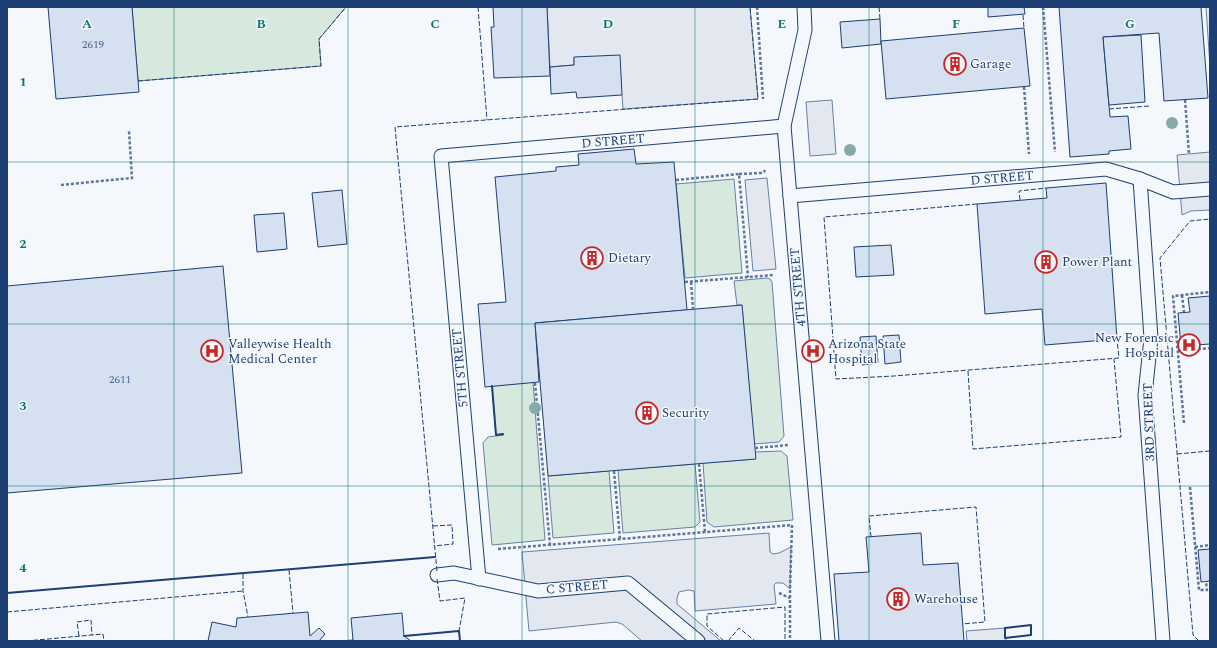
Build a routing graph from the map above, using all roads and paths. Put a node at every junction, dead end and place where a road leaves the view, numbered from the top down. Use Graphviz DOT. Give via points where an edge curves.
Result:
graph roads {
  1 [pos="757,7"];
  2 [pos="804,7"];
  3 [pos="1043,7"];
  4 [pos="1024,87"];
  5 [pos="763,99"];
  6 [pos="1185,100"];
  7 [pos="784,126"];
  8 [pos="129,131"];
  9 [pos="1189,154"];
  10 [pos="441,156"];
  11 [pos="766,169"];
  12 [pos="1057,173"];
  13 [pos="739,174"];
  14 [pos="1031,175"];
  15 [pos="1140,179"];
  16 [pos="676,180"];
  17 [pos="62,185"];
  18 [pos="1210,189"];
  19 [pos="790,196"];
  20 [pos="748,277"];
  21 [pos="685,282"];
  22 [pos="691,282"];
  23 [pos="775,282"];
  24 [pos="1210,292"];
  25 [pos="1182,295"];
  26 [pos="693,309"];
  27 [pos="1184,312"];
  28 [pos="1210,348"];
  29 [pos="1178,351"];
  30 [pos="535,383"];
  31 [pos="1184,423"];
  32 [pos="790,445"];
  33 [pos="755,448"];
  34 [pos="699,464"];
  35 [pos="614,471"];
  36 [pos="1190,487"];
  37 [pos="797,524"];
  38 [pos="792,525"];
  39 [pos="705,532"];
  40 [pos="620,539"];
  41 [pos="550,545"];
  42 [pos="1210,545"];
  43 [pos="1195,547"];
  44 [pos="494,550"];
  45 [pos="437,574"];
  46 [pos="479,579"];
  47 [pos="1206,582"];
  48 [pos="779,593"];
  49 [pos="790,598"];
  50 [pos="698,641"];
  51 [pos="790,641"];
  52 [pos="828,641"];
  53 [pos="1163,641"];
  1 -- 5 [label="path"];
  2 -- 7 [label="lane, 4TH STREET" via="806,30"];
  3 -- 12 [label="path"];
  4 -- 14 [label="path"];
  6 -- 9 [label="path"];
  7 -- 10 [label="lane, D STREET"];
  7 -- 19 [label="lane, 4TH STREET"];
  8 -- 17 [label="path" via="132,178"];
  10 -- 46 [label="lane, 5TH STREET"];
  11 -- 13 [label="path" via="761,173"];
  12 -- 14 [label="lane, D STREET"];
  12 -- 15 [label="lane, D STREET" via="1106,169"];
  13 -- 16 [label="path"];
  13 -- 20 [label="path"];
  14 -- 19 [label="lane, D STREET"];
  15 -- 18 [label="lane, D STREET" via="1173,192"];
  15 -- 53 [label="lane, 3RD STREET" via="1151,338 1145,395"];
  19 -- 52 [label="lane, 4TH STREET"];
  20 -- 22 [label="path"];
  20 -- 23 [label="path" via="774,274"];
  21 -- 22 [label="path"];
  22 -- 26 [label="path"];
  24 -- 25 [label="path"];
  25 -- 27 [label="path"];
  25 -- 29 [label="path" via="1173,296"];
  28 -- 29 [label="path"];
  29 -- 31 [label="path"];
  30 -- 41 [label="path"];
  32 -- 33 [label="path"];
  34 -- 39 [label="path"];
  35 -- 40 [label="path"];
  36 -- 43 [label="path"];
  37 -- 38 [label="path"];
  38 -- 39 [label="path"];
  38 -- 49 [label="path"];
  39 -- 40 [label="path"];
  40 -- 41 [label="path"];
  41 -- 44 [label="path"];
  42 -- 43 [label="path"];
  43 -- 47 [label="path" via="1199,590 1207,590"];
  45 -- 46 [label="lane, C STREET" via="454,573"];
  46 -- 50 [label="lane, C STREET" via="538,591 628,583"];
  48 -- 49 [label="path"];
  49 -- 51 [label="path"];
}
